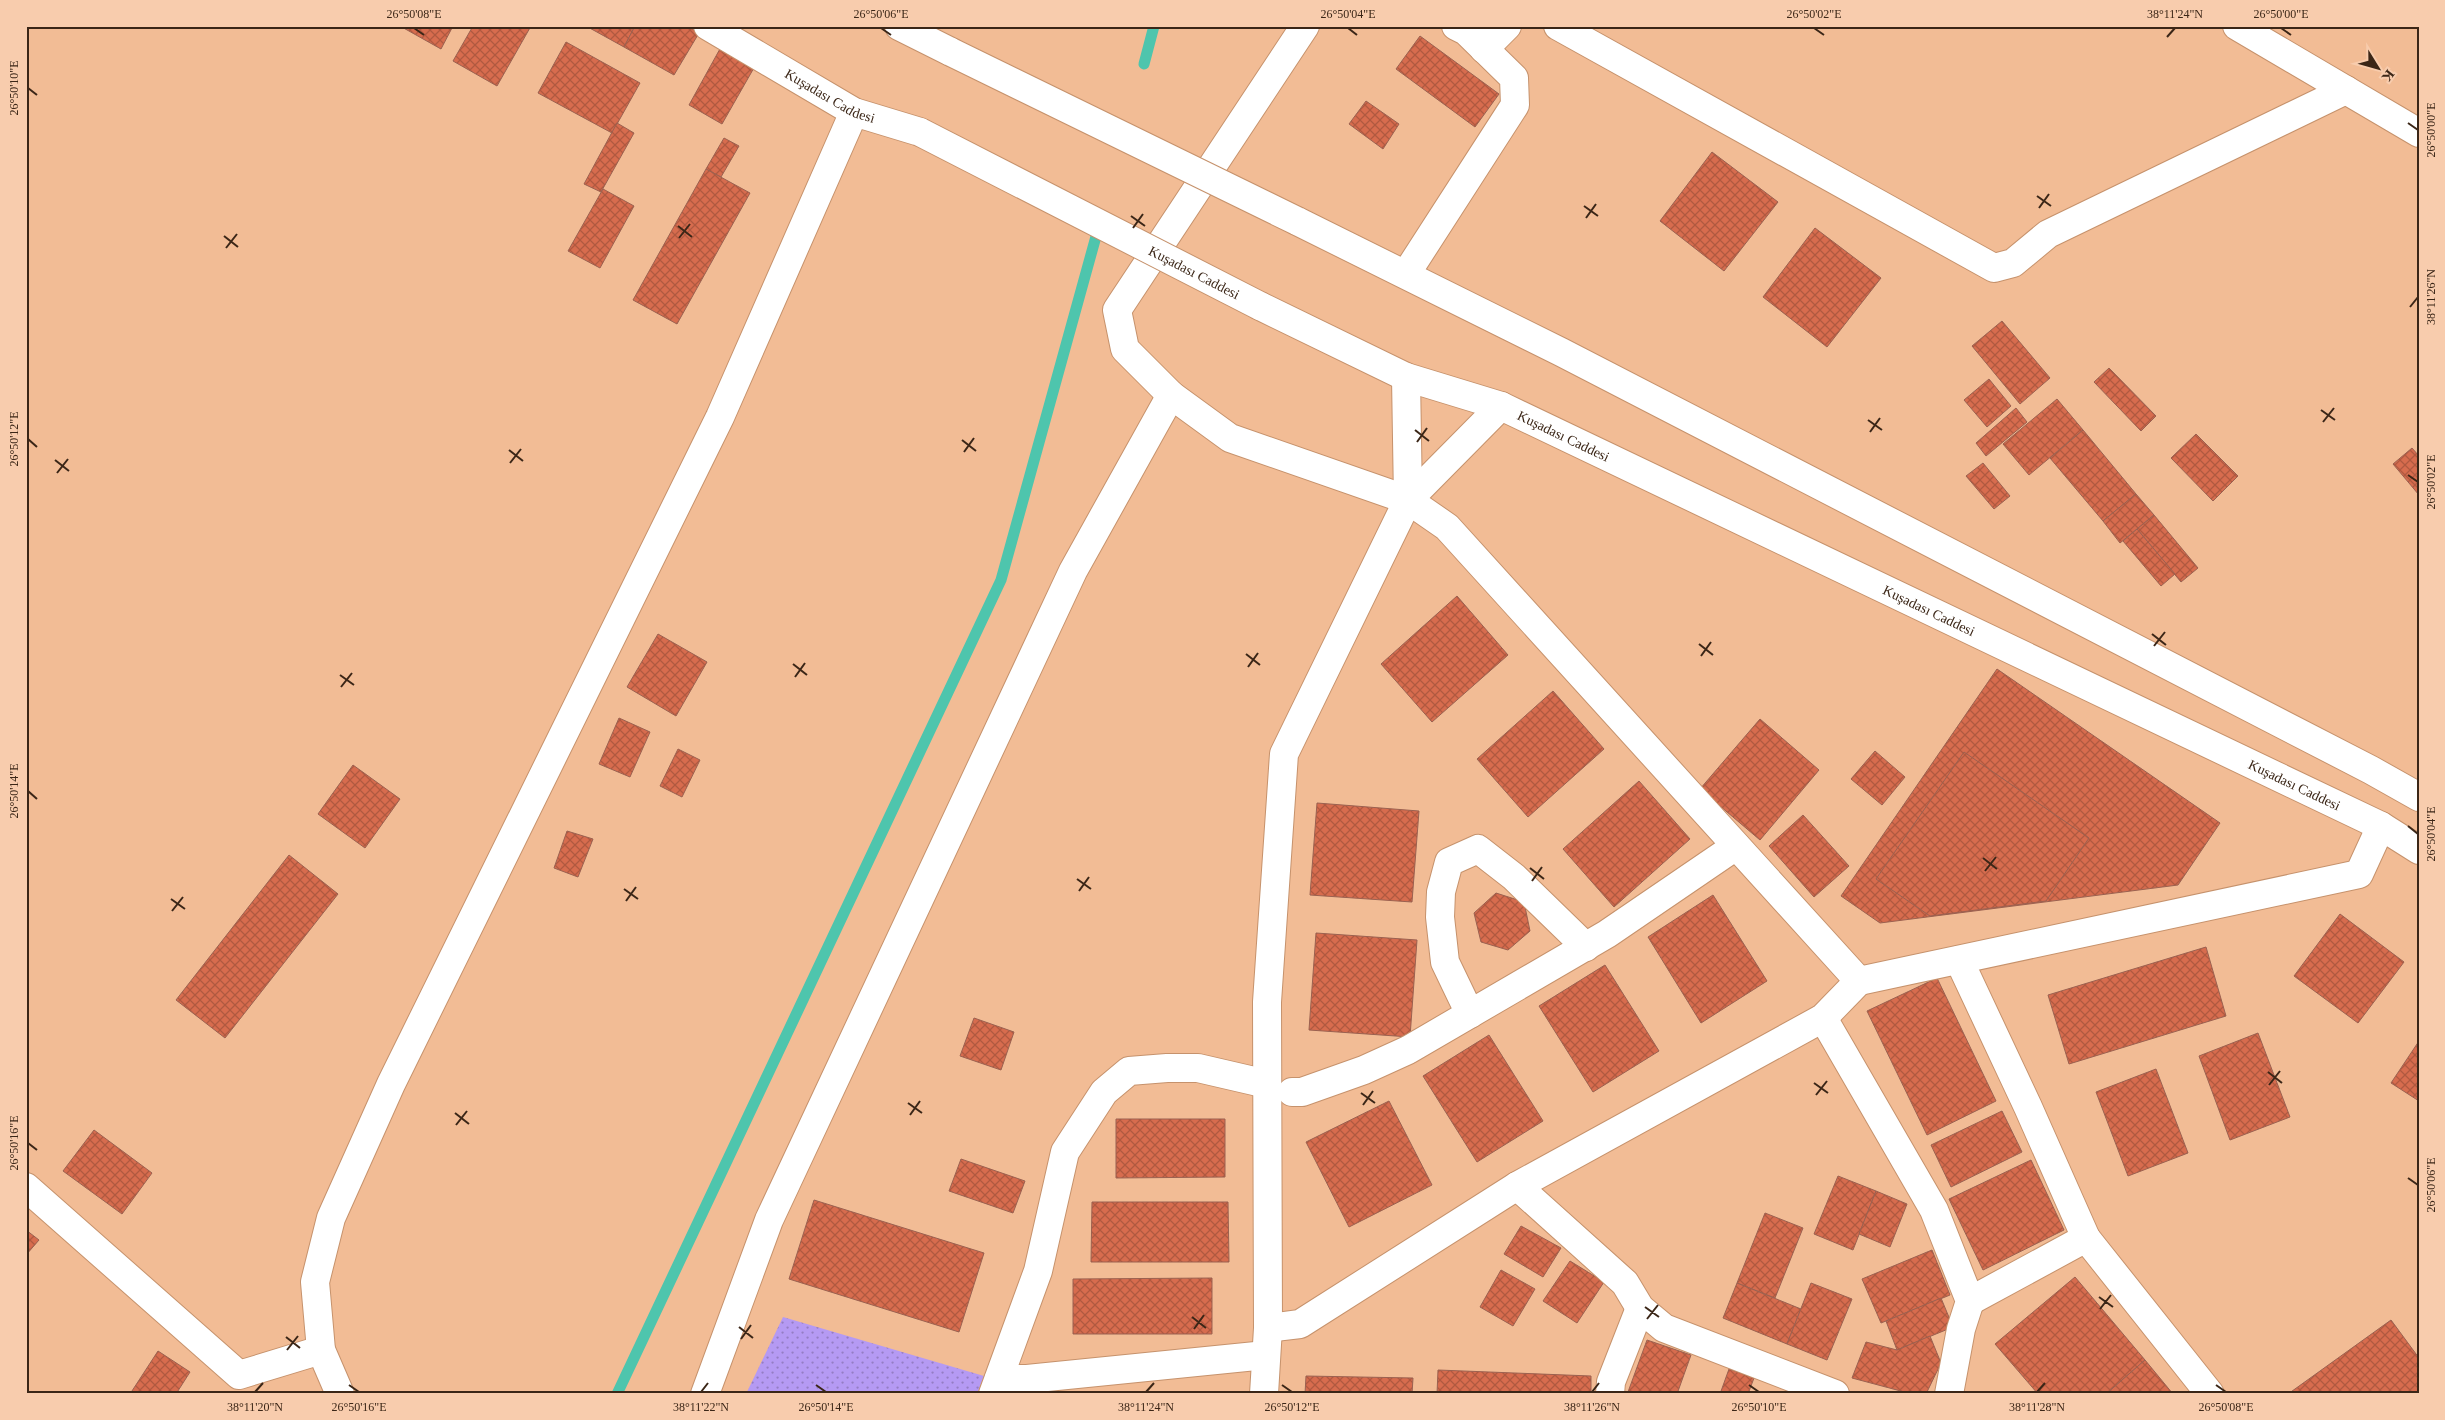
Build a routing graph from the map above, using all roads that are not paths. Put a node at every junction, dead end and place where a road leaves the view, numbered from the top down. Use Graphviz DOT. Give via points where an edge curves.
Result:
graph roads {
  1 [pos="708,26"];
  2 [pos="1305,26"];
  3 [pos="1456,26"];
  4 [pos="1507,26"];
  5 [pos="1558,26"];
  6 [pos="2237,26"];
  7 [pos="907,28"];
  8 [pos="1484,49"];
  9 [pos="2346,90"];
  10 [pos="854,112"];
  11 [pos="2419,133"];
  12 [pos="1406,274"];
  13 [pos="1406,377"];
  14 [pos="1171,395"];
  15 [pos="1501,406"];
  16 [pos="1408,500"];
  17 [pos="2419,797"];
  18 [pos="2381,826"];
  19 [pos="1736,846"];
  20 [pos="2419,850"];
  21 [pos="1586,947"];
  22 [pos="1959,960"];
  23 [pos="1859,981"];
  24 [pos="1470,1014"];
  25 [pos="1823,1018"];
  26 [pos="1279,1088"];
  27 [pos="1517,1186"];
  28 [pos="26,1187"];
  29 [pos="2086,1238"];
  30 [pos="1970,1301"];
  31 [pos="1640,1308"];
  32 [pos="1268,1328"];
  33 [pos="321,1350"];
  34 [pos="1266,1356"];
  35 [pos="233,1384"];
  36 [pos="996,1386"];
  37 [pos="340,1394"];
  38 [pos="706,1394"];
  39 [pos="1264,1394"];
  40 [pos="1610,1394"];
  41 [pos="1835,1394"];
  42 [pos="1949,1394"];
  43 [pos="2210,1394"];
  1 -- 10 [label="street, Kuşadası Caddesi"];
  2 -- 14 [label="street" via="1117,310 1125,349"];
  3 -- 8 [label="street"];
  4 -- 8 [label="street"];
  5 -- 9 [label="street" via="1994,268 2012,263 2048,234"];
  6 -- 9 [label="street"];
  7 -- 12 [label="street, bridge"];
  8 -- 12 [label="street" via="1514,78 1515,105"];
  9 -- 11 [label="street"];
  10 -- 13 [label="street, Kuşadası Caddesi, bridge" via="920,132"];
  10 -- 33 [label="street" via="720,418 391,1084 331,1218 314,1282"];
  12 -- 17 [label="street"];
  13 -- 15 [label="street, Kuşadası Caddesi"];
  13 -- 16 [label="street"];
  14 -- 16 [label="street" via="1230,438"];
  14 -- 38 [label="street" via="1073,571 769,1220"];
  15 -- 16 [label="street"];
  15 -- 18 [label="street, Kuşadası Caddesi"];
  16 -- 19 [label="street" via="1447,527"];
  16 -- 26 [label="street" via="1284,754 1267,1002"];
  18 -- 20 [label="street, Kuşadası Caddesi"];
  18 -- 22 [label="street" via="2359,874"];
  19 -- 21 [label="street"];
  19 -- 23 [label="street"];
  21 -- 24 [label="street"];
  21 -- 24 [label="street" via="1514,877 1478,849 1450,862 1440,892 1445,962"];
  22 -- 23 [label="street"];
  22 -- 29 [label="street"];
  23 -- 25 [label="street"];
  24 -- 26 [label="street" via="1408,1050 1364,1070 1302,1092"];
  25 -- 27 [label="street"];
  25 -- 30 [label="street" via="1934,1210"];
  26 -- 32 [label="street"];
  26 -- 36 [label="street" via="1198,1068 1166,1068 1128,1071 1104,1092 1065,1152 1038,1271"];
  27 -- 31 [label="street" via="1625,1283"];
  27 -- 32 [label="street" via="1300,1324"];
  28 -- 35 [label="street"];
  29 -- 30 [label="street"];
  29 -- 43 [label="street"];
  30 -- 42 [label="street" via="1961,1329"];
  31 -- 40 [label="street" via="1611,1382"];
  31 -- 41 [label="street" via="1664,1328"];
  32 -- 34 [label="street"];
  33 -- 35 [label="street"];
  33 -- 37 [label="street"];
  34 -- 36 [label="street" via="1027,1380"];
  34 -- 39 [label="street"];
}
